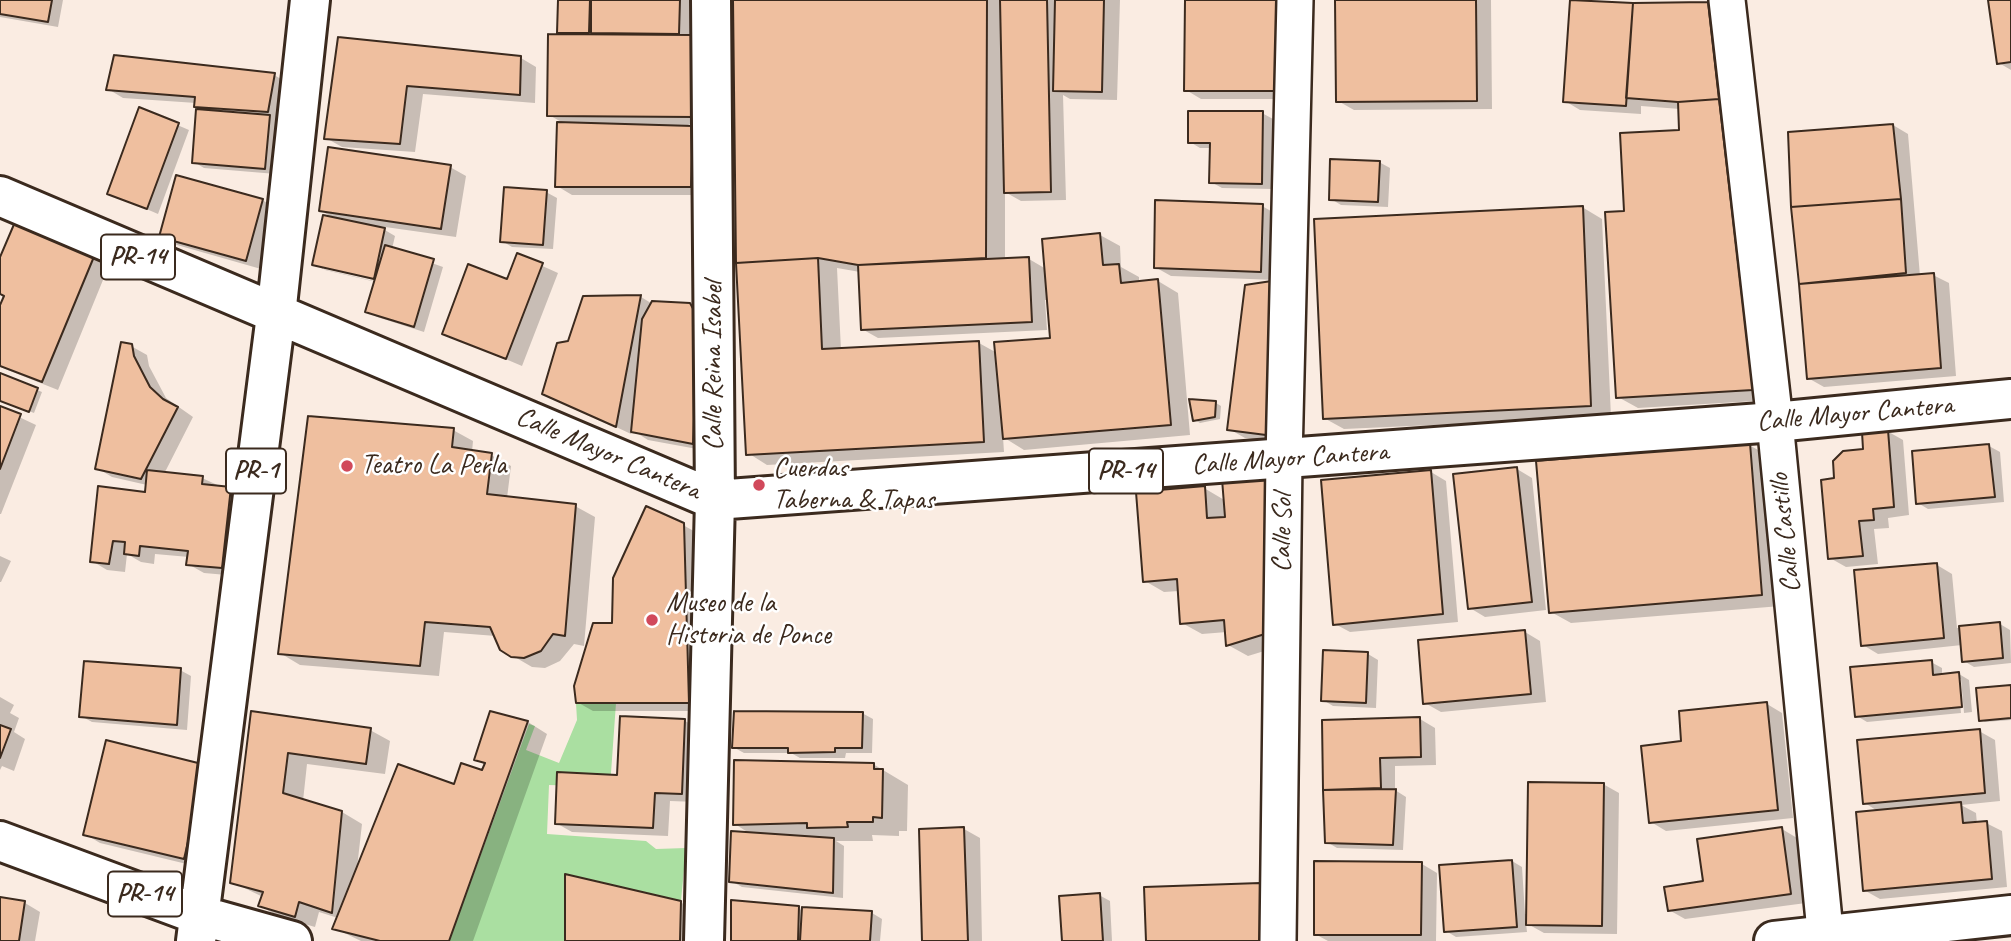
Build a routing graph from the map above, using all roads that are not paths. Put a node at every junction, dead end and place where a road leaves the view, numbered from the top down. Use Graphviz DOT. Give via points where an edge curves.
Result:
graph roads {
  1 [pos="310,0"];
  2 [pos="712,0"];
  3 [pos="1295,0"];
  4 [pos="1727,0"];
  5 [pos="0,196"];
  6 [pos="276,315"];
  7 [pos="2011,399"];
  8 [pos="1775,422"];
  9 [pos="1284,459"];
  10 [pos="715,500"];
  11 [pos="0,841"];
  12 [pos="2011,915"];
  13 [pos="198,928"];
  14 [pos="1826,938"];
  15 [pos="292,941"];
  16 [pos="704,941"];
  17 [pos="1278,941"];
  18 [pos="1774,941"];
  1 -- 6 [label="main road, PR-1"];
  2 -- 10 [label="main road, Calle Reina Isabel"];
  3 -- 9 [label="street, Calle Sol"];
  4 -- 8 [label="street, Calle Castillo"];
  5 -- 6 [label="main road, Calle Mayor Cantera / PR-14"];
  6 -- 10 [label="main road, Calle Mayor Cantera / PR-14"];
  6 -- 13 [label="main road, PR-1"];
  7 -- 8 [label="main road, Calle Mayor Cantera / PR-14"];
  8 -- 9 [label="main road, Calle Mayor Cantera / PR-14"];
  8 -- 14 [label="street, Calle Castillo"];
  9 -- 10 [label="main road, Calle Mayor Cantera / PR-14"];
  9 -- 17 [label="street, Calle Sol"];
  10 -- 16 [label="main road, Calle Reina Isabel"];
  11 -- 13 [label="main road, PR-14"];
  12 -- 14 [label="main road"];
  13 -- 15 [label="main road, PR-14"];
  14 -- 18 [label="main road"];
}
